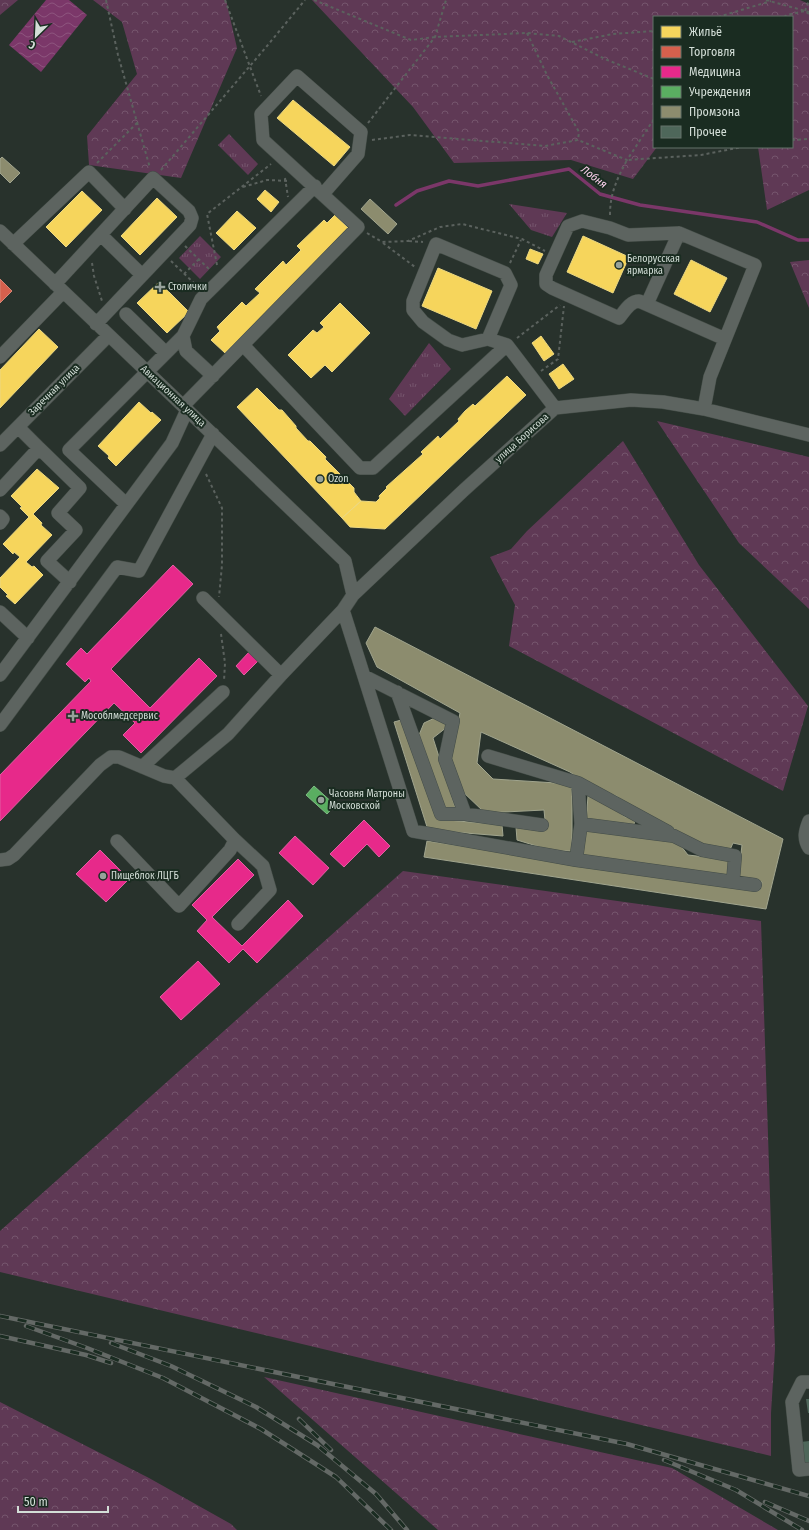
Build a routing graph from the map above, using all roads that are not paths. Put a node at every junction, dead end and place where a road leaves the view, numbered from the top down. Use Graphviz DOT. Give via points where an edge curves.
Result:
graph roads {
  1 [pos="316,187"];
  2 [pos="125,209"];
  3 [pos="0,232"];
  4 [pos="679,233"];
  5 [pos="101,235"];
  6 [pos="13,244"];
  7 [pos="142,275"];
  8 [pos="59,288"];
  9 [pos="647,304"];
  10 [pos="126,314"];
  11 [pos="96,324"];
  12 [pos="108,336"];
  13 [pos="183,336"];
  14 [pos="488,339"];
  15 [pos="725,339"];
  16 [pos="243,345"];
  17 [pos="507,345"];
  18 [pos="166,353"];
  19 [pos="0,357"];
  20 [pos="146,372"];
  21 [pos="213,376"];
  22 [pos="185,408"];
  23 [pos="555,408"];
  24 [pos="704,410"];
  25 [pos="18,427"];
  26 [pos="213,434"];
  27 [pos="809,435"];
  28 [pos="0,445"];
  29 [pos="39,448"];
  30 [pos="69,450"];
  31 [pos="54,463"];
  32 [pos="0,490"];
  33 [pos="126,504"];
  34 [pos="0,516"];
  35 [pos="0,522"];
  36 [pos="70,582"];
  37 [pos="354,595"];
  38 [pos="204,598"];
  39 [pos="343,610"];
  40 [pos="0,612"];
  41 [pos="28,638"];
  42 [pos="0,675"];
  43 [pos="281,675"];
  44 [pos="364,676"];
  45 [pos="223,692"];
  46 [pos="397,692"];
  47 [pos="0,725"];
  48 [pos="488,756"];
  49 [pos="142,767"];
  50 [pos="175,778"];
  51 [pos="578,784"];
  52 [pos="465,814"];
  53 [pos="809,821"];
  54 [pos="542,824"];
  55 [pos="581,824"];
  56 [pos="674,836"];
  57 [pos="235,840"];
  58 [pos="118,841"];
  59 [pos="809,848"];
  60 [pos="0,860"];
  61 [pos="576,860"];
  62 [pos="733,881"];
  63 [pos="755,885"];
  64 [pos="238,924"];
  65 [pos="809,1382"];
  66 [pos="809,1469"];
  1 -- 1 [label="street" via="358,154 361,137 296,76 261,114 263,140"];
  1 -- 13 [label="street" via="205,294"];
  1 -- 16 [label="street" via="358,226"];
  2 -- 5 [label="street"];
  2 -- 6 [label="street" via="89,172"];
  2 -- 7 [label="street" via="153,178 189,211 192,218 190,225"];
  3 -- 6 [label="street, Авиационная улица"];
  4 -- 9 [label="street"];
  4 -- 9 [label="street" via="628,235 582,221 568,226 554,255 546,276 546,284 552,288 619,318 634,301"];
  4 -- 15 [label="street" via="756,265"];
  5 -- 7 [label="street"];
  5 -- 8 [label="street"];
  6 -- 8 [label="street, Авиационная улица"];
  7 -- 11 [label="street"];
  8 -- 11 [label="street, Авиационная улица"];
  8 -- 19 [label="street"];
  9 -- 15 [label="street"];
  10 -- 18 [label="street"];
  11 -- 12 [label="street, Авиационная улица"];
  12 -- 20 [label="street, Авиационная улица"];
  12 -- 25 [label="street, Заречная улица"];
  13 -- 18 [label="street"];
  13 -- 21 [label="street" via="186,351"];
  14 -- 14 [label="street" via="462,345 448,340 413,310 413,300 436,244 505,273 511,285"];
  14 -- 17 [label="street"];
  15 -- 24 [label="street" via="710,377"];
  16 -- 17 [label="street" via="360,468 373,468"];
  16 -- 21 [label="street"];
  17 -- 23 [label="street"];
  18 -- 20 [label="street"];
  20 -- 22 [label="street, Авиационная улица"];
  20 -- 30 [label="street"];
  21 -- 22 [label="street"];
  22 -- 26 [label="street, Авиационная улица"];
  22 -- 33 [label="street" via="172,443"];
  23 -- 24 [label="street, улица Борисова" via="631,400 663,402"];
  23 -- 37 [label="street, улица Борисова"];
  24 -- 27 [label="street, улица Борисова"];
  25 -- 28 [label="street, Заречная улица"];
  25 -- 29 [label="street"];
  26 -- 37 [label="street, Авиационная улица" via="345,562"];
  26 -- 47 [label="street" via="139,571 117,568"];
  29 -- 31 [label="street"];
  29 -- 32 [label="street"];
  30 -- 31 [label="street"];
  30 -- 33 [label="street"];
  31 -- 36 [label="street" via="80,488 58,512 76,530 47,561"];
  33 -- 36 [label="street"];
  34 -- 35 [label="street" via="3,519"];
  36 -- 41 [label="street"];
  37 -- 39 [label="street, улица Борисова"];
  38 -- 43 [label="street"];
  39 -- 43 [label="street, улица Борисова"];
  39 -- 44 [label="street"];
  40 -- 41 [label="street"];
  41 -- 42 [label="street"];
  43 -- 50 [label="street, улица Борисова" via="228,734"];
  44 -- 46 [label="street"];
  44 -- 61 [label="street" via="413,831"];
  45 -- 49 [label="street"];
  46 -- 52 [label="street" via="441,814"];
  46 -- 52 [label="street" via="453,721 445,759"];
  48 -- 51 [label="street"];
  49 -- 50 [label="street"];
  49 -- 60 [label="street" via="119,757 111,757 100,765 14,855"];
  50 -- 57 [label="street"];
  51 -- 55 [label="street"];
  51 -- 56 [label="street"];
  52 -- 54 [label="street"];
  53 -- 59 [label="street" via="805,832 805,842"];
  55 -- 56 [label="street"];
  55 -- 61 [label="street"];
  56 -- 62 [label="street" via="702,850 735,856"];
  57 -- 58 [label="street" via="230,850 179,906"];
  57 -- 64 [label="street" via="263,866 270,890"];
  61 -- 62 [label="street"];
  62 -- 63 [label="street"];
  65 -- 66 [label="street" via="802,1382 792,1402 799,1470"];
}
